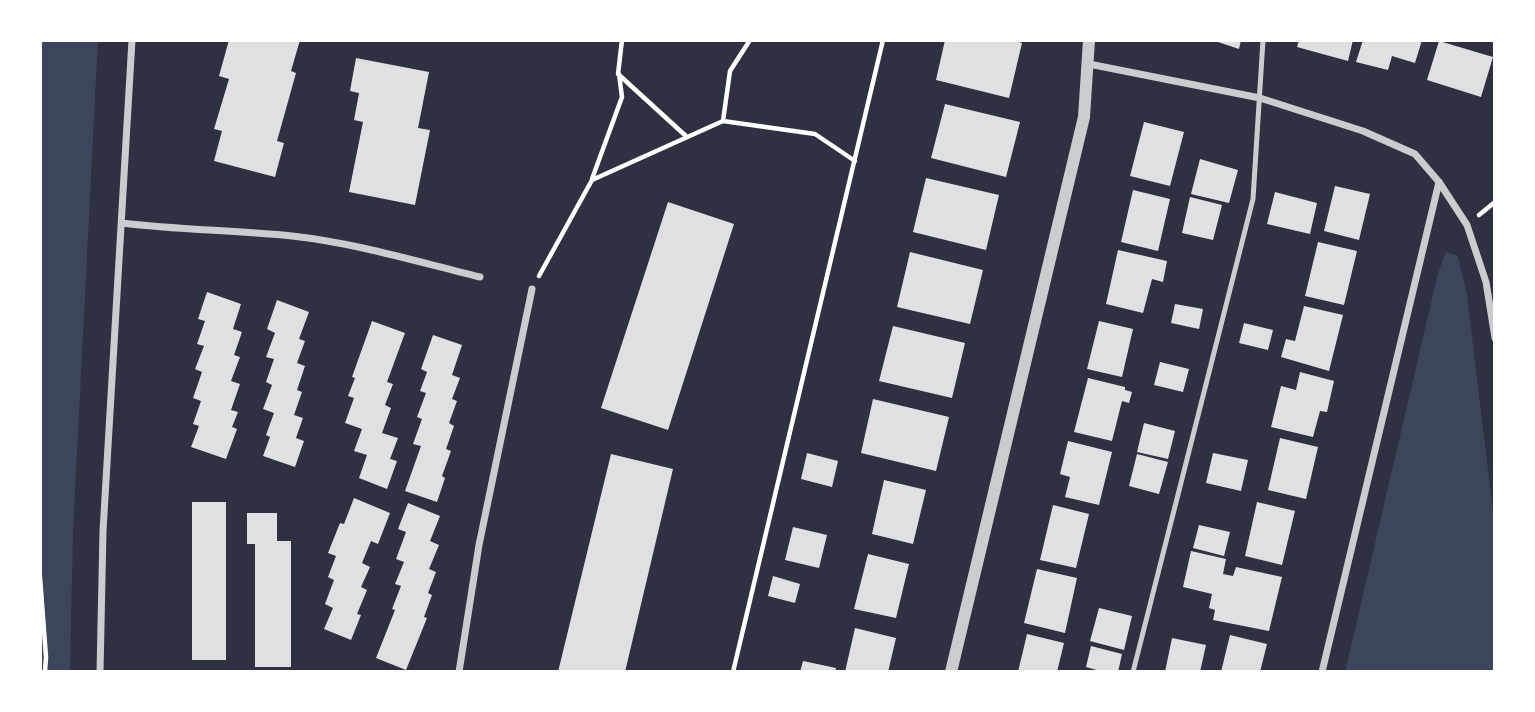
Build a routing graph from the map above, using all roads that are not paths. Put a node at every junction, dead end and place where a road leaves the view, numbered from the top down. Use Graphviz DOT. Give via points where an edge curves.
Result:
graph roads {
  1 [pos="132,40"];
  2 [pos="1089,40"];
  3 [pos="1263,40"];
  4 [pos="1089,64"];
  5 [pos="1260,98"];
  6 [pos="1439,182"];
  7 [pos="122,223"];
  8 [pos="480,277"];
  9 [pos="532,289"];
  10 [pos="1495,338"];
  11 [pos="100,672"];
  12 [pos="459,672"];
  13 [pos="951,672"];
  14 [pos="1133,672"];
  15 [pos="1322,672"];
  1 -- 7 [label="street"];
  2 -- 4 [label="street"];
  3 -- 5 [label="lane"];
  4 -- 5 [label="street"];
  4 -- 13 [label="street" via="1084,117"];
  5 -- 6 [label="street" via="1363,131 1415,154"];
  5 -- 14 [label="lane" via="1253,199"];
  6 -- 10 [label="street" via="1467,225 1486,282"];
  6 -- 15 [label="street"];
  7 -- 8 [label="street" via="293,236"];
  7 -- 11 [label="street" via="103,531"];
  9 -- 12 [label="street" via="479,545"];
}
